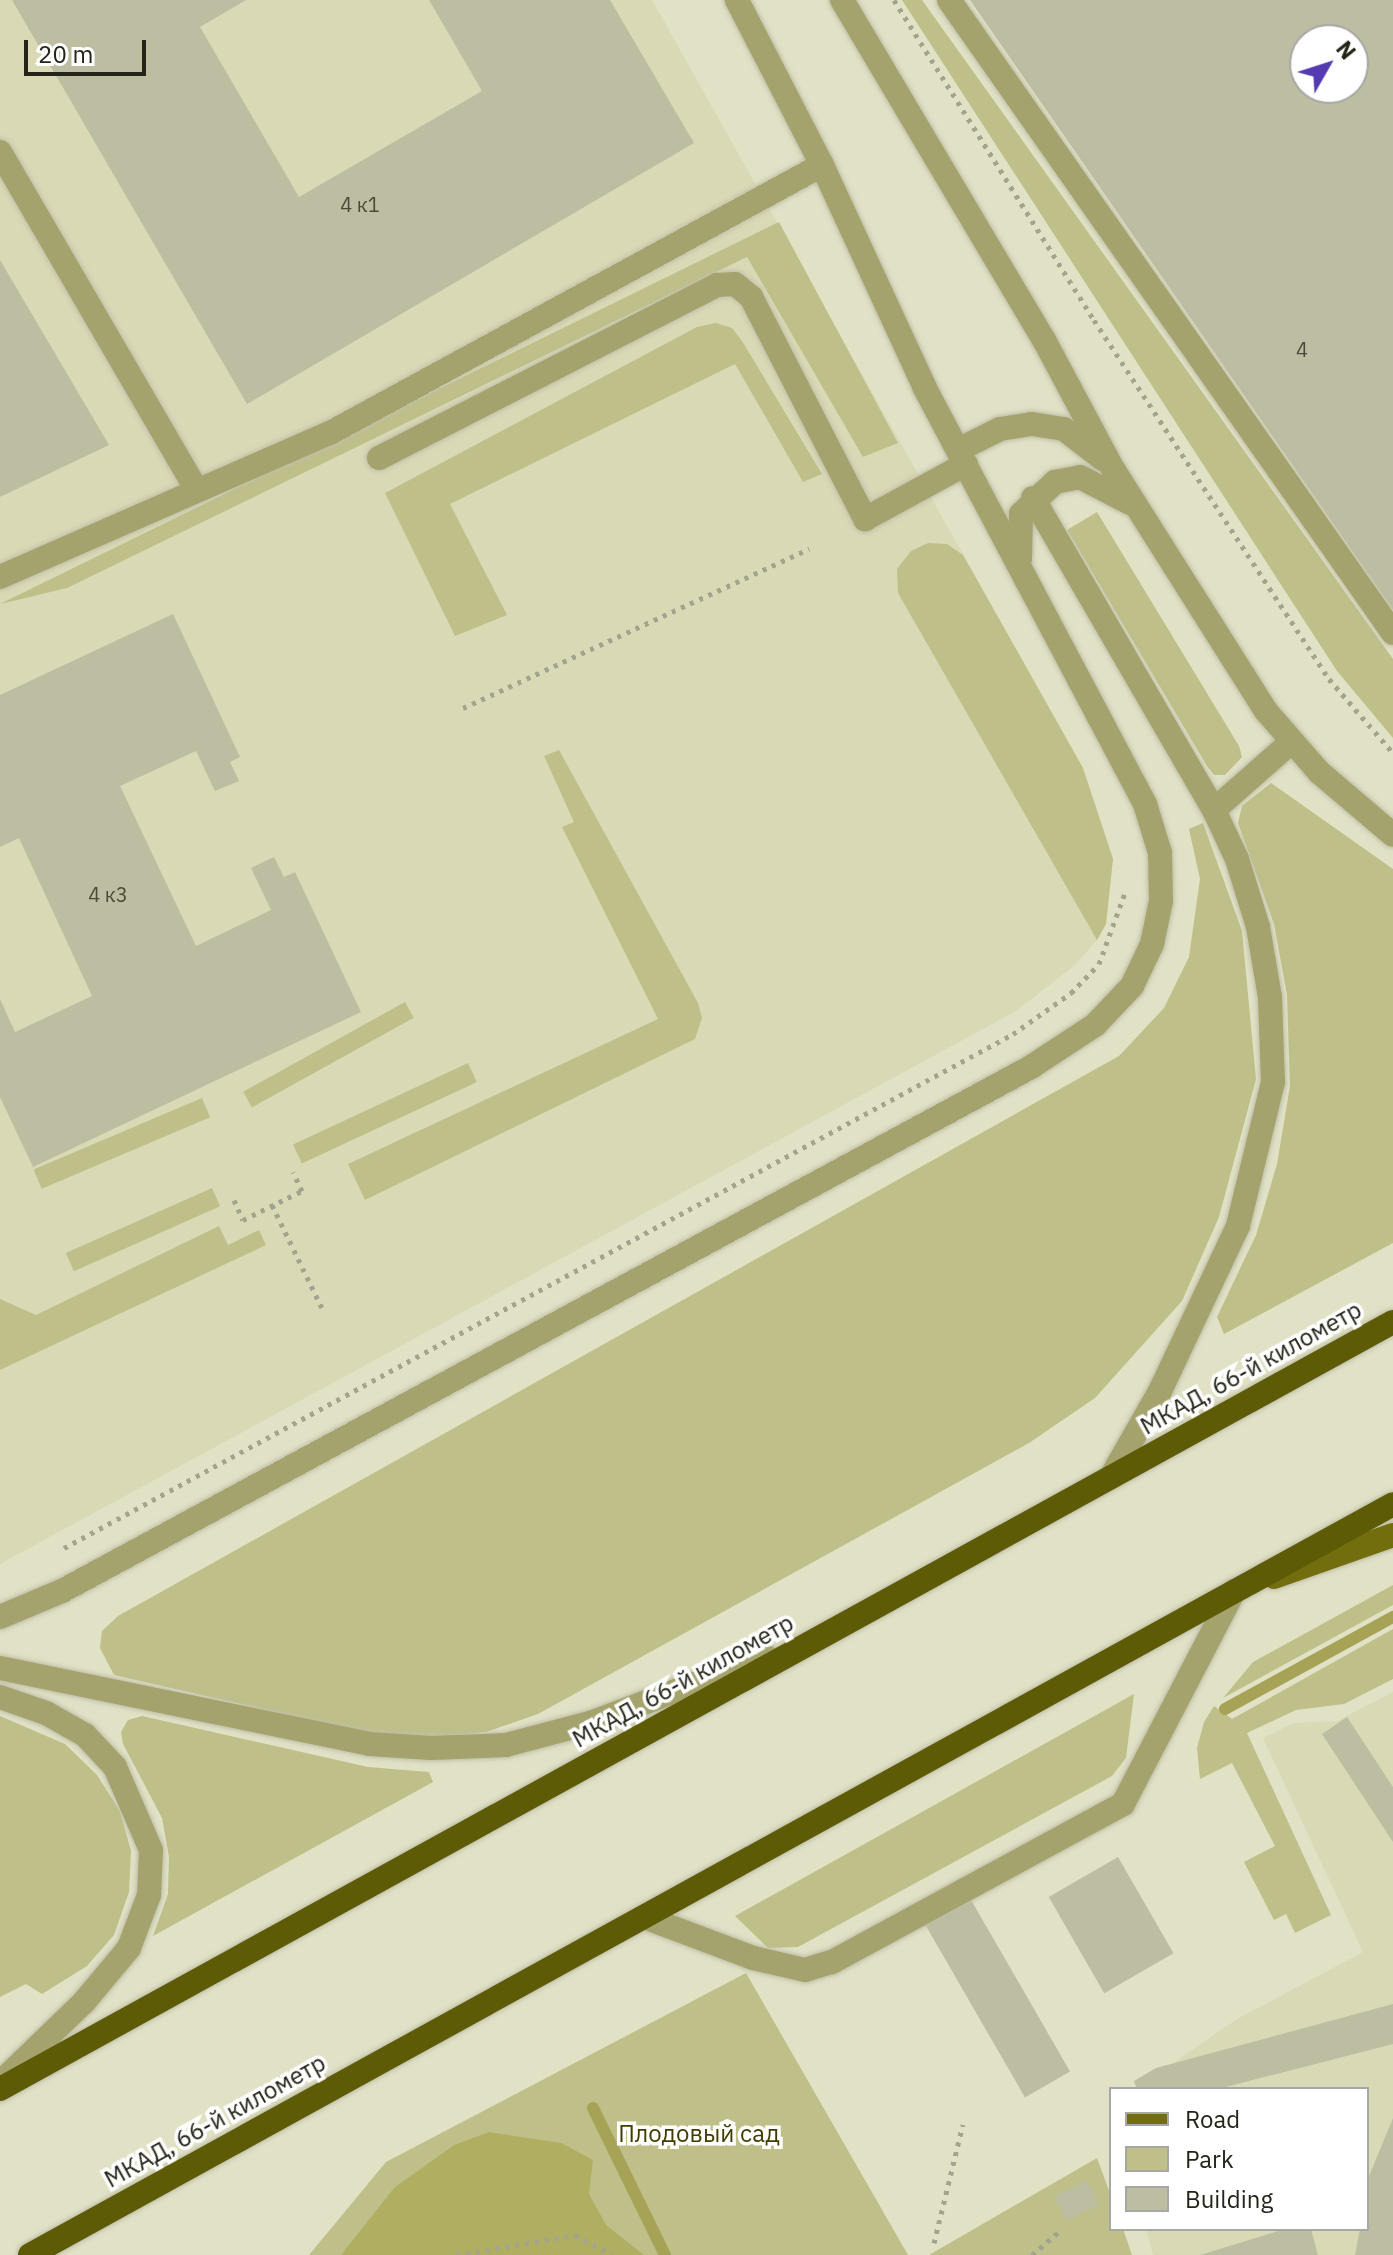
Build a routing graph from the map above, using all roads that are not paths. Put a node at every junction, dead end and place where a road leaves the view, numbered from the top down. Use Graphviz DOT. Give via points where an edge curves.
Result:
graph roads {
  1 [pos="737,0"];
  2 [pos="842,0"];
  3 [pos="949,0"];
  4 [pos="0,152"];
  5 [pos="822,165"];
  6 [pos="962,457"];
  7 [pos="379,458"];
  8 [pos="1113,469"];
  9 [pos="195,487"];
  10 [pos="1033,498"];
  11 [pos="1136,507"];
  12 [pos="1021,570"];
  13 [pos="0,577"];
  14 [pos="1393,633"];
  15 [pos="1290,743"];
  16 [pos="1214,810"];
  17 [pos="1393,835"];
  18 [pos="1393,1322"];
  19 [pos="1111,1477"];
  20 [pos="1393,1504"];
  21 [pos="1393,1535"];
  22 [pos="1234,1591"];
  23 [pos="0,1617"];
  24 [pos="856,1618"];
  25 [pos="0,1668"];
  26 [pos="0,1697"];
  27 [pos="644,1917"];
  28 [pos="0,2086"];
  29 [pos="30,2255"];
  1 -- 5 [label="street"];
  2 -- 8 [label="street" via="1044,340"];
  3 -- 14 [label="street"];
  4 -- 9 [label="street"];
  5 -- 6 [label="street"];
  5 -- 9 [label="street" via="330,433"];
  6 -- 7 [label="street" via="865,519 751,297 735,284 717,285"];
  6 -- 8 [label="street" via="1000,429 1032,424 1064,429"];
  6 -- 12 [label="street"];
  8 -- 11 [label="street"];
  9 -- 13 [label="street"];
  10 -- 11 [label="street" via="1055,482 1080,477"];
  10 -- 12 [label="street" via="1021,514"];
  10 -- 16 [label="street"];
  11 -- 15 [label="street"];
  12 -- 23 [label="street" via="1145,804 1160,853 1161,901 1152,944 1132,986 1095,1025 1031,1067 76,1584"];
  15 -- 16 [label="street"];
  15 -- 17 [label="street"];
  16 -- 19 [label="street" via="1237,859 1258,927 1270,997 1273,1082 1238,1226 1160,1391"];
  18 -- 19 [label="highway, МКАД, 66-й километр"];
  19 -- 24 [label="highway, МКАД, 66-й километр"];
  20 -- 22 [label="highway, МКАД, 66-й километр"];
  21 -- 22 [label="main road"];
  22 -- 27 [label="highway, МКАД, 66-й километр"];
  22 -- 27 [label="street" via="1123,1804 832,1962 805,1970 753,1958"];
  24 -- 25 [label="street" via="720,1677 593,1722 506,1745 370,1744"];
  24 -- 28 [label="highway, МКАД, 66-й километр"];
  26 -- 28 [label="street" via="46,1713 85,1735 115,1767 151,1850 149,1895 129,1948 84,2002"];
  27 -- 29 [label="highway, МКАД, 66-й километр"];
}
